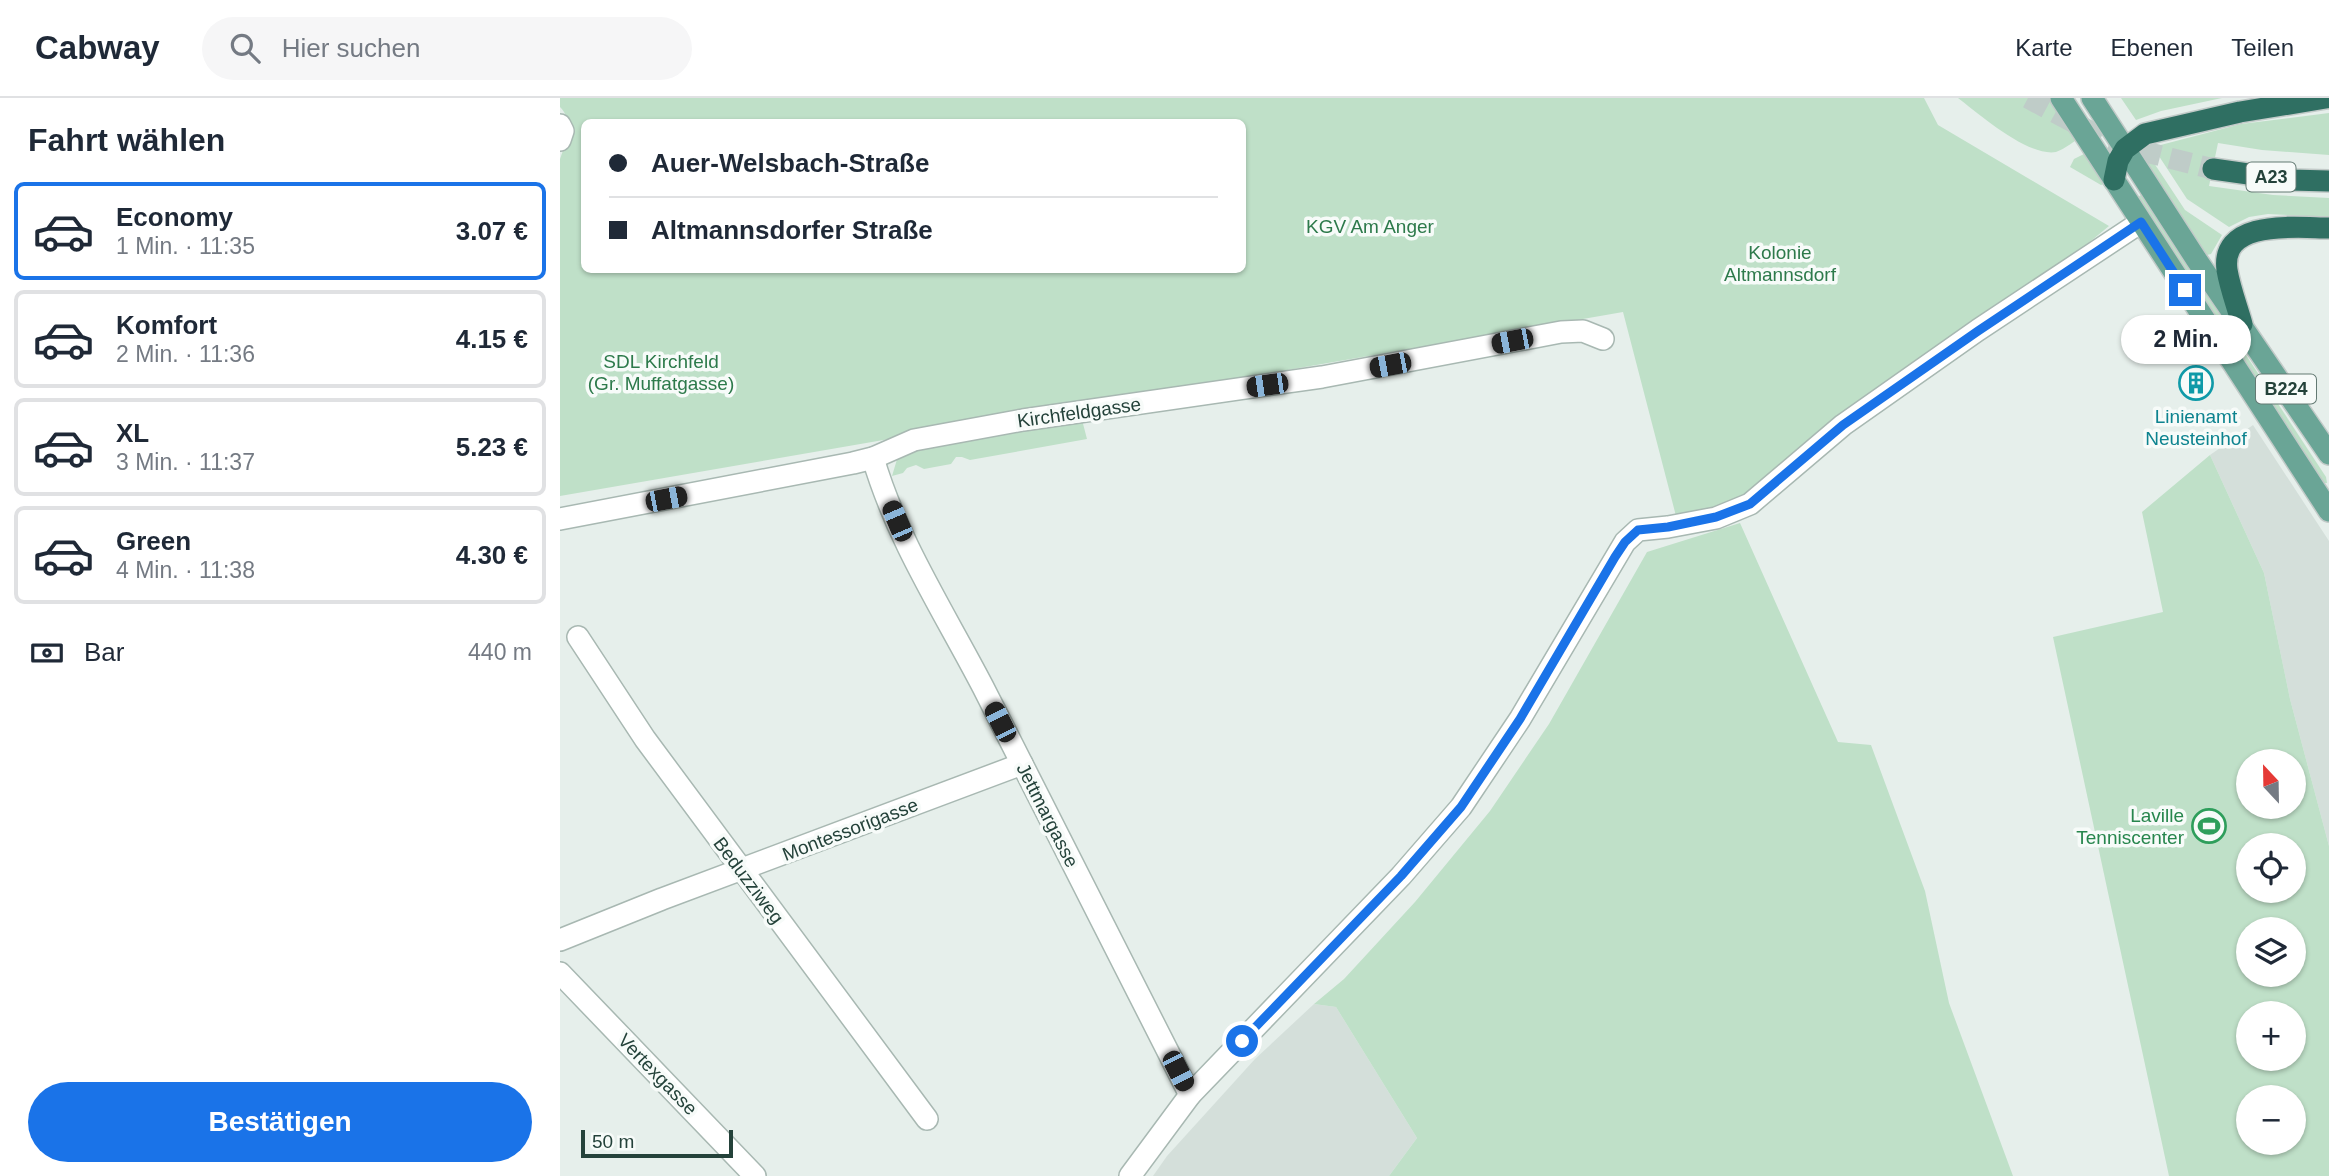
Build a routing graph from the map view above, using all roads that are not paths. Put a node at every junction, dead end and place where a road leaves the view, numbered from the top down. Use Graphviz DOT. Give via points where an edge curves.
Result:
graph roads {
  1 [pos="2061,98"];
  2 [pos="2092,98"];
  3 [pos="2326,98"];
  4 [pos="2125,149"];
  5 [pos="2213,169"];
  6 [pos="2114,180"];
  7 [pos="2329,181"];
  8 [pos="2141,222"];
  9 [pos="2329,228"];
  10 [pos="2242,324"];
  11 [pos="1603,339"];
  12 [pos="2329,454"];
  13 [pos="873,458"];
  14 [pos="2329,511"];
  15 [pos="560,519"];
  16 [pos="578,637"];
  17 [pos="1022,764"];
  18 [pos="742,870"];
  19 [pos="560,940"];
  20 [pos="560,972"];
  21 [pos="1190,1095"];
  22 [pos="927,1119"];
  23 [pos="755,1176"];
  24 [pos="1130,1176"];
  1 -- 6 [label="main road, B224"];
  2 -- 4 [label="main road, B224"];
  3 -- 4 [label="highway" via="2158,131"];
  4 -- 6 [label="highway"];
  4 -- 10 [label="main road, B224"];
  5 -- 7 [label="highway, A23"];
  6 -- 8 [label="main road, B224"];
  8 -- 14 [label="main road, B224"];
  8 -- 21 [label="street" via="1843,425 1750,504 1716,517 1638,530 1625,542 1520,719 1461,807 1401,876"];
  9 -- 10 [label="highway" via="2257,230 2235,242 2227,270"];
  10 -- 12 [label="main road, B224"];
  11 -- 13 [label="street, Kirchfeldgasse" via="1583,331 1561,332 1333,375 1023,420 900,444"];
  13 -- 15 [label="street, Kirchfeldgasse"];
  13 -- 17 [label="street, Jettmargasse" via="915,561"];
  16 -- 18 [label="street, Beduzziweg" via="645,739"];
  17 -- 18 [label="street, Montessorigasse"];
  17 -- 21 [label="street, Jettmargasse"];
  18 -- 19 [label="street, Montessorigasse"];
  18 -- 22 [label="street, Beduzziweg"];
  20 -- 23 [label="street, Vertexgasse"];
  21 -- 24 [label="street"];
}
